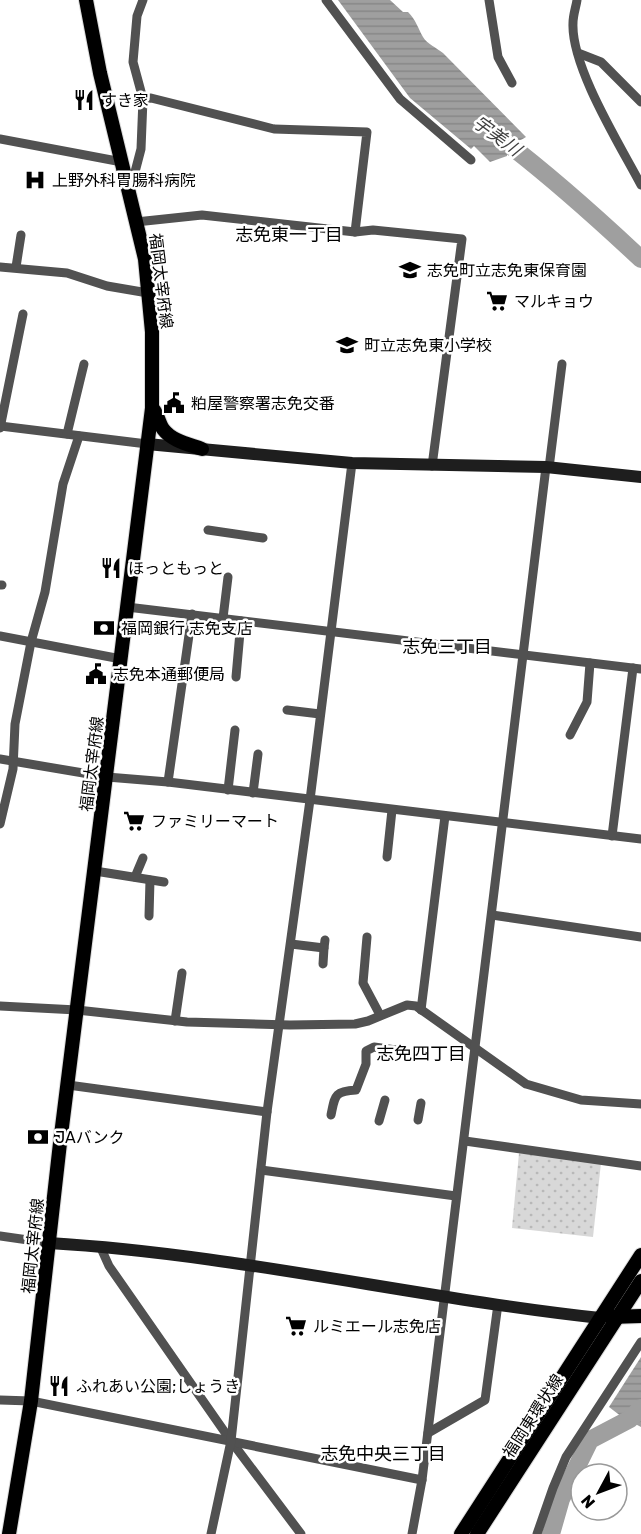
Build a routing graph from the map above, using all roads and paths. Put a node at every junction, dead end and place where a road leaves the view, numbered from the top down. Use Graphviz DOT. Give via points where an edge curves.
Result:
graph roads {
  1 [pos="86,0"];
  2 [pos="143,0"];
  3 [pos="326,0"];
  4 [pos="489,0"];
  5 [pos="577,0"];
  6 [pos="578,53"];
  7 [pos="512,83"];
  8 [pos="143,99"];
  9 [pos="641,102"];
  10 [pos="0,139"];
  11 [pos="471,160"];
  12 [pos="641,160"];
  13 [pos="122,162"];
  14 [pos="632,166"];
  15 [pos="641,184"];
  16 [pos="130,194"];
  17 [pos="136,222"];
  18 [pos="355,232"];
  19 [pos="21,235"];
  20 [pos="0,267"];
  21 [pos="16,267"];
  22 [pos="148,293"];
  23 [pos="22,314"];
  24 [pos="84,364"];
  25 [pos="562,364"];
  26 [pos="152,408"];
  27 [pos="0,427"];
  28 [pos="67,434"];
  29 [pos="79,436"];
  30 [pos="147,444"];
  31 [pos="202,449"];
  32 [pos="352,463"];
  33 [pos="432,466"];
  34 [pos="548,468"];
  35 [pos="641,477"];
  36 [pos="208,530"];
  37 [pos="264,537"];
  38 [pos="228,577"];
  39 [pos="127,607"];
  40 [pos="192,614"];
  41 [pos="223,618"];
  42 [pos="242,621"];
  43 [pos="330,630"];
  44 [pos="0,636"];
  45 [pos="32,642"];
  46 [pos="524,655"];
  47 [pos="121,659"];
  48 [pos="591,663"];
  49 [pos="637,668"];
  50 [pos="236,677"];
  51 [pos="287,710"];
  52 [pos="321,714"];
  53 [pos="235,730"];
  54 [pos="570,735"];
  55 [pos="258,754"];
  56 [pos="0,759"];
  57 [pos="13,760"];
  58 [pos="107,777"];
  59 [pos="168,782"];
  60 [pos="228,790"];
  61 [pos="253,793"];
  62 [pos="310,800"];
  63 [pos="392,810"];
  64 [pos="445,816"];
  65 [pos="502,823"];
  66 [pos="0,824"];
  67 [pos="612,836"];
  68 [pos="641,839"];
  69 [pos="387,857"];
  70 [pos="143,858"];
  71 [pos="95,871"];
  72 [pos="135,877"];
  73 [pos="150,880"];
  74 [pos="164,882"];
  75 [pos="492,915"];
  76 [pos="149,916"];
  77 [pos="367,937"];
  78 [pos="641,937"];
  79 [pos="291,944"];
  80 [pos="323,964"];
  81 [pos="182,973"];
  82 [pos="0,1006"];
  83 [pos="77,1010"];
  84 [pos="421,1010"];
  85 [pos="381,1015"];
  86 [pos="175,1021"];
  87 [pos="281,1024"];
  88 [pos="396,1050"];
  89 [pos="476,1050"];
  90 [pos="68,1084"];
  91 [pos="385,1100"];
  92 [pos="421,1103"];
  93 [pos="641,1104"];
  94 [pos="267,1112"];
  95 [pos="331,1115"];
  96 [pos="418,1120"];
  97 [pos="379,1121"];
  98 [pos="465,1141"];
  99 [pos="641,1166"];
  100 [pos="261,1170"];
  101 [pos="456,1196"];
  102 [pos="0,1236"];
  103 [pos="49,1243"];
  104 [pos="100,1246"];
  105 [pos="641,1255"];
  106 [pos="251,1265"];
  107 [pos="641,1281"];
  108 [pos="444,1297"];
  109 [pos="498,1304"];
  110 [pos="617,1316"];
  111 [pos="641,1316"];
  112 [pos="600,1318"];
  113 [pos="641,1342"];
  114 [pos="0,1400"];
  115 [pos="31,1401"];
  116 [pos="428,1434"];
  117 [pos="231,1441"];
  118 [pos="422,1480"];
  119 [pos="9,1534"];
  120 [pos="211,1534"];
  121 [pos="301,1534"];
  122 [pos="412,1534"];
  123 [pos="461,1534"];
  124 [pos="477,1534"];
  125 [pos="537,1534"];
  1 -- 13 [label="main road, 福岡太宰府線"];
  2 -- 8 [label="street" via="137,16 133,62"];
  3 -- 11 [label="street" via="400,99"];
  4 -- 7 [label="street" via="498,57"];
  5 -- 6 [label="street" via="573,24"];
  6 -- 9 [label="street" via="601,62"];
  6 -- 14 [label="street" via="591,89"];
  8 -- 16 [label="street" via="141,149"];
  8 -- 18 [label="street" via="274,129 367,132"];
  10 -- 13 [label="street"];
  12 -- 14 [label="street"];
  13 -- 16 [label="main road, 福岡太宰府線"];
  14 -- 15 [label="street"];
  16 -- 17 [label="main road, 福岡太宰府線"];
  17 -- 18 [label="street" via="202,215"];
  17 -- 22 [label="main road, 福岡太宰府線"];
  18 -- 33 [label="street" via="373,230 462,239"];
  19 -- 21 [label="street"];
  20 -- 21 [label="street"];
  21 -- 22 [label="street" via="67,273 107,286"];
  22 -- 26 [label="main road, 福岡太宰府線"];
  23 -- 27 [label="street"];
  24 -- 28 [label="street"];
  25 -- 34 [label="street"];
  26 -- 30 [label="main road, 福岡太宰府線"];
  26 -- 31 [label="main road" via="164,430 176,440"];
  27 -- 28 [label="street"];
  28 -- 29 [label="street"];
  29 -- 30 [label="street"];
  29 -- 45 [label="street" via="63,484 45,592"];
  30 -- 31 [label="street"];
  30 -- 39 [label="main road, 福岡太宰府線"];
  31 -- 32 [label="street"];
  32 -- 33 [label="street"];
  32 -- 43 [label="street"];
  33 -- 34 [label="street"];
  34 -- 35 [label="street"];
  34 -- 46 [label="street"];
  36 -- 37 [label="street"];
  38 -- 41 [label="street"];
  39 -- 40 [label="street"];
  39 -- 47 [label="main road, 福岡太宰府線"];
  40 -- 41 [label="street"];
  40 -- 59 [label="street"];
  41 -- 42 [label="street"];
  42 -- 43 [label="street"];
  42 -- 50 [label="street"];
  43 -- 46 [label="street"];
  43 -- 52 [label="street"];
  44 -- 45 [label="street"];
  45 -- 47 [label="street"];
  45 -- 57 [label="street" via="15,724"];
  46 -- 48 [label="street"];
  46 -- 65 [label="street"];
  47 -- 58 [label="main road, 福岡太宰府線"];
  48 -- 49 [label="street"];
  48 -- 54 [label="street" via="586,702"];
  49 -- 67 [label="street"];
  51 -- 52 [label="street"];
  52 -- 62 [label="street"];
  53 -- 60 [label="street"];
  55 -- 61 [label="street"];
  56 -- 57 [label="street"];
  57 -- 58 [label="street"];
  57 -- 66 [label="street"];
  58 -- 59 [label="street"];
  58 -- 71 [label="main road, 福岡太宰府線"];
  59 -- 60 [label="street"];
  60 -- 61 [label="street"];
  61 -- 62 [label="street"];
  62 -- 63 [label="street"];
  62 -- 79 [label="street"];
  63 -- 64 [label="street"];
  63 -- 69 [label="street"];
  64 -- 65 [label="street"];
  64 -- 84 [label="street"];
  65 -- 67 [label="street"];
  65 -- 75 [label="street"];
  67 -- 68 [label="street"];
  70 -- 72 [label="street"];
  71 -- 72 [label="street"];
  71 -- 83 [label="main road, 福岡太宰府線"];
  72 -- 73 [label="street"];
  73 -- 74 [label="street"];
  73 -- 76 [label="street"];
  75 -- 78 [label="street"];
  75 -- 89 [label="street"];
  77 -- 85 [label="street" via="363,983"];
  79 -- 80 [label="street" via="324,944"];
  79 -- 87 [label="street"];
  81 -- 86 [label="street"];
  82 -- 83 [label="street"];
  83 -- 86 [label="street"];
  83 -- 90 [label="main road, 福岡太宰府線"];
  84 -- 85 [label="street" via="407,1005"];
  84 -- 89 [label="street"];
  85 -- 87 [label="street" via="355,1024"];
  86 -- 87 [label="street"];
  87 -- 94 [label="street"];
  88 -- 95 [label="street" via="374,1047 366,1051 366,1064 356,1090 340,1092 335,1097"];
  89 -- 93 [label="street" via="526,1084 546,1092 581,1100"];
  89 -- 98 [label="street"];
  90 -- 94 [label="street"];
  90 -- 103 [label="main road, 福岡太宰府線"];
  91 -- 97 [label="street"];
  92 -- 96 [label="street"];
  94 -- 100 [label="street"];
  98 -- 99 [label="street"];
  98 -- 101 [label="street"];
  100 -- 101 [label="street"];
  100 -- 106 [label="street"];
  101 -- 108 [label="street"];
  102 -- 103 [label="street"];
  103 -- 104 [label="street"];
  103 -- 115 [label="main road, 福岡太宰府線"];
  104 -- 106 [label="street"];
  104 -- 117 [label="street"];
  105 -- 112 [label="main road, 福岡東環状線"];
  106 -- 108 [label="street"];
  106 -- 117 [label="street"];
  107 -- 110 [label="main road, 福岡東環状線"];
  108 -- 109 [label="street"];
  108 -- 116 [label="street"];
  109 -- 112 [label="street"];
  109 -- 116 [label="street" via="485,1400"];
  110 -- 111 [label="main road"];
  110 -- 112 [label="main road"];
  110 -- 124 [label="main road, 福岡東環状線"];
  112 -- 123 [label="main road, 福岡東環状線"];
  113 -- 125 [label="street" via="566,1457"];
  114 -- 115 [label="street"];
  115 -- 117 [label="street"];
  115 -- 119 [label="main road, 福岡太宰府線"];
  116 -- 118 [label="street"];
  117 -- 118 [label="street"];
  117 -- 120 [label="street"];
  117 -- 121 [label="street"];
  118 -- 122 [label="street"];
}
